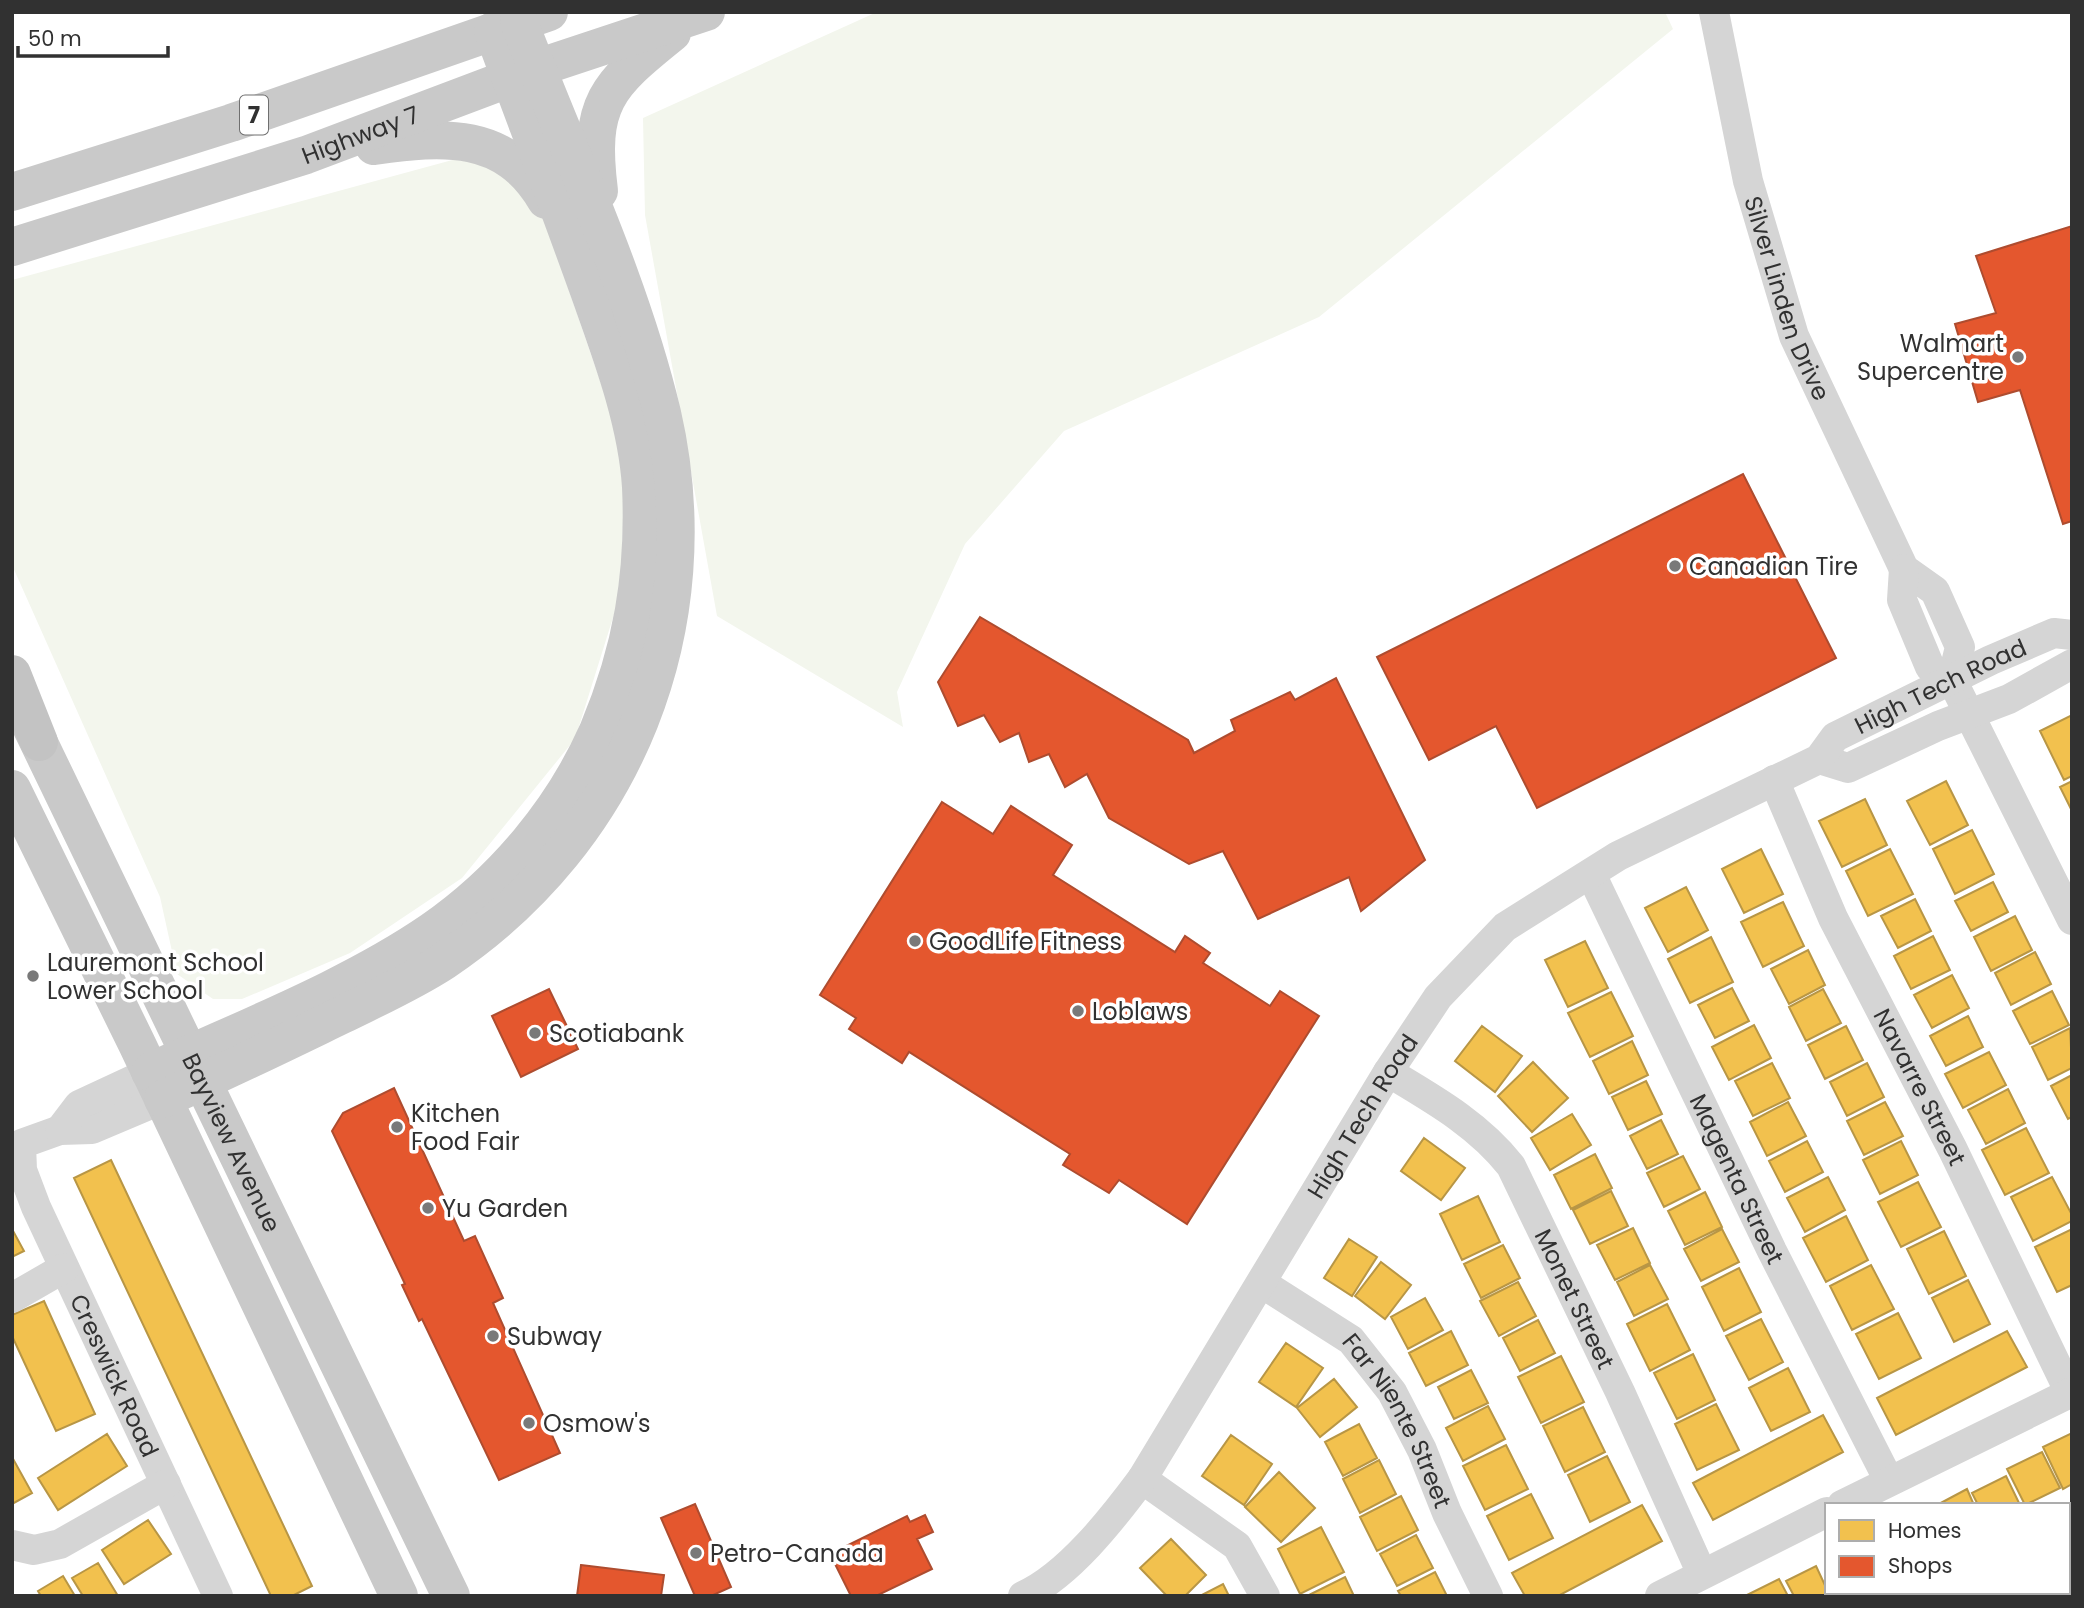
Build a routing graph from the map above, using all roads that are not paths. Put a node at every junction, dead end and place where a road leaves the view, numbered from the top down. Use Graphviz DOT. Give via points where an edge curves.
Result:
graph roads {
  1 [pos="1714,12"];
  2 [pos="698,15"];
  3 [pos="520,22"];
  4 [pos="523,73"];
  5 [pos="306,155"];
  6 [pos="12,192"];
  7 [pos="589,243"];
  8 [pos="12,247"];
  9 [pos="2072,635"];
  10 [pos="2072,664"];
  11 [pos="12,674"];
  12 [pos="1952,680"];
  13 [pos="12,689"];
  14 [pos="1972,715"];
  15 [pos="39,742"];
  16 [pos="1819,759"];
  17 [pos="1774,780"];
  18 [pos="12,789"];
  19 [pos="1591,874"];
  20 [pos="2072,920"];
  21 [pos="196,1067"];
  22 [pos="1388,1072"];
  23 [pos="156,1086"];
  24 [pos="64,1268"];
  25 [pos="1263,1284"];
  26 [pos="12,1298"];
  27 [pos="2071,1392"];
  28 [pos="1142,1479"];
  29 [pos="1889,1481"];
  30 [pos="166,1484"];
  31 [pos="1846,1503"];
  32 [pos="1825,1513"];
  33 [pos="12,1545"];
  34 [pos="1702,1574"];
  35 [pos="1035,1593"];
  36 [pos="218,1596"];
  37 [pos="399,1596"];
  38 [pos="451,1596"];
  39 [pos="1265,1596"];
  40 [pos="1488,1596"];
  41 [pos="1660,1596"];
  1 -- 12 [label="street, Silver Linden Drive" via="1748,181 1794,336 1904,569 1902,600 1930,667"];
  2 -- 4 [label="main road, Highway 7 / 7"];
  2 -- 7 [label="main road" via="629,68 603,103 595,127"];
  3 -- 4 [label="main road"];
  3 -- 6 [label="main road, 7" via="231,123"];
  4 -- 5 [label="main road, Highway 7 / 7"];
  4 -- 7 [label="main road"];
  5 -- 7 [label="main road" via="430,138 469,141 513,161"];
  5 -- 8 [label="main road, Highway 7 / 7"];
  7 -- 21 [label="main road" via="646,352 672,474 676,530 675,581 665,644 649,699 624,757 599,805 532,888 444,961 377,998"];
  9 -- 12 [label="street, High Tech Road" via="2054,633"];
  10 -- 14 [label="street, High Tech Road"];
  11 -- 15 [label="highway"];
  12 -- 14 [label="street, Silver Linden Drive"];
  12 -- 16 [label="street, High Tech Road" via="1835,737"];
  13 -- 15 [label="main road, Bayview Avenue"];
  14 -- 16 [label="street, High Tech Road" via="1848,768"];
  14 -- 20 [label="street, Silver Linden Drive"];
  15 -- 21 [label="main road, Bayview Avenue"];
  16 -- 17 [label="street, High Tech Road"];
  17 -- 19 [label="street, High Tech Road" via="1618,856"];
  17 -- 27 [label="street, Navarre Street" via="1833,918"];
  18 -- 23 [label="main road, Bayview Avenue"];
  19 -- 22 [label="street, High Tech Road" via="1505,928 1438,997"];
  19 -- 29 [label="street, Magenta Street" via="1772,1251"];
  21 -- 23 [label="main road"];
  21 -- 38 [label="main road, Bayview Avenue"];
  22 -- 25 [label="street, High Tech Road"];
  22 -- 34 [label="street, Monet Street" via="1469,1123 1493,1142 1511,1166"];
  23 -- 24 [label="street, Creswick Road" via="79,1105 60,1130 21,1144 22,1170 31,1196"];
  23 -- 37 [label="main road, Bayview Avenue"];
  24 -- 26 [label="street, Creswick Road"];
  24 -- 30 [label="street, Creswick Road"];
  25 -- 28 [label="street, High Tech Road"];
  25 -- 40 [label="street, Far Niente Street" via="1351,1340 1392,1392"];
  27 -- 29 [label="street"];
  28 -- 35 [label="street, High Tech Road" via="1117,1513"];
  28 -- 39 [label="street" via="1237,1546"];
  29 -- 31 [label="street"];
  30 -- 33 [label="street, Creswick Road" via="60,1544 34,1550"];
  30 -- 36 [label="street, Creswick Road"];
  32 -- 34 [label="street"];
  34 -- 41 [label="street"];
}
